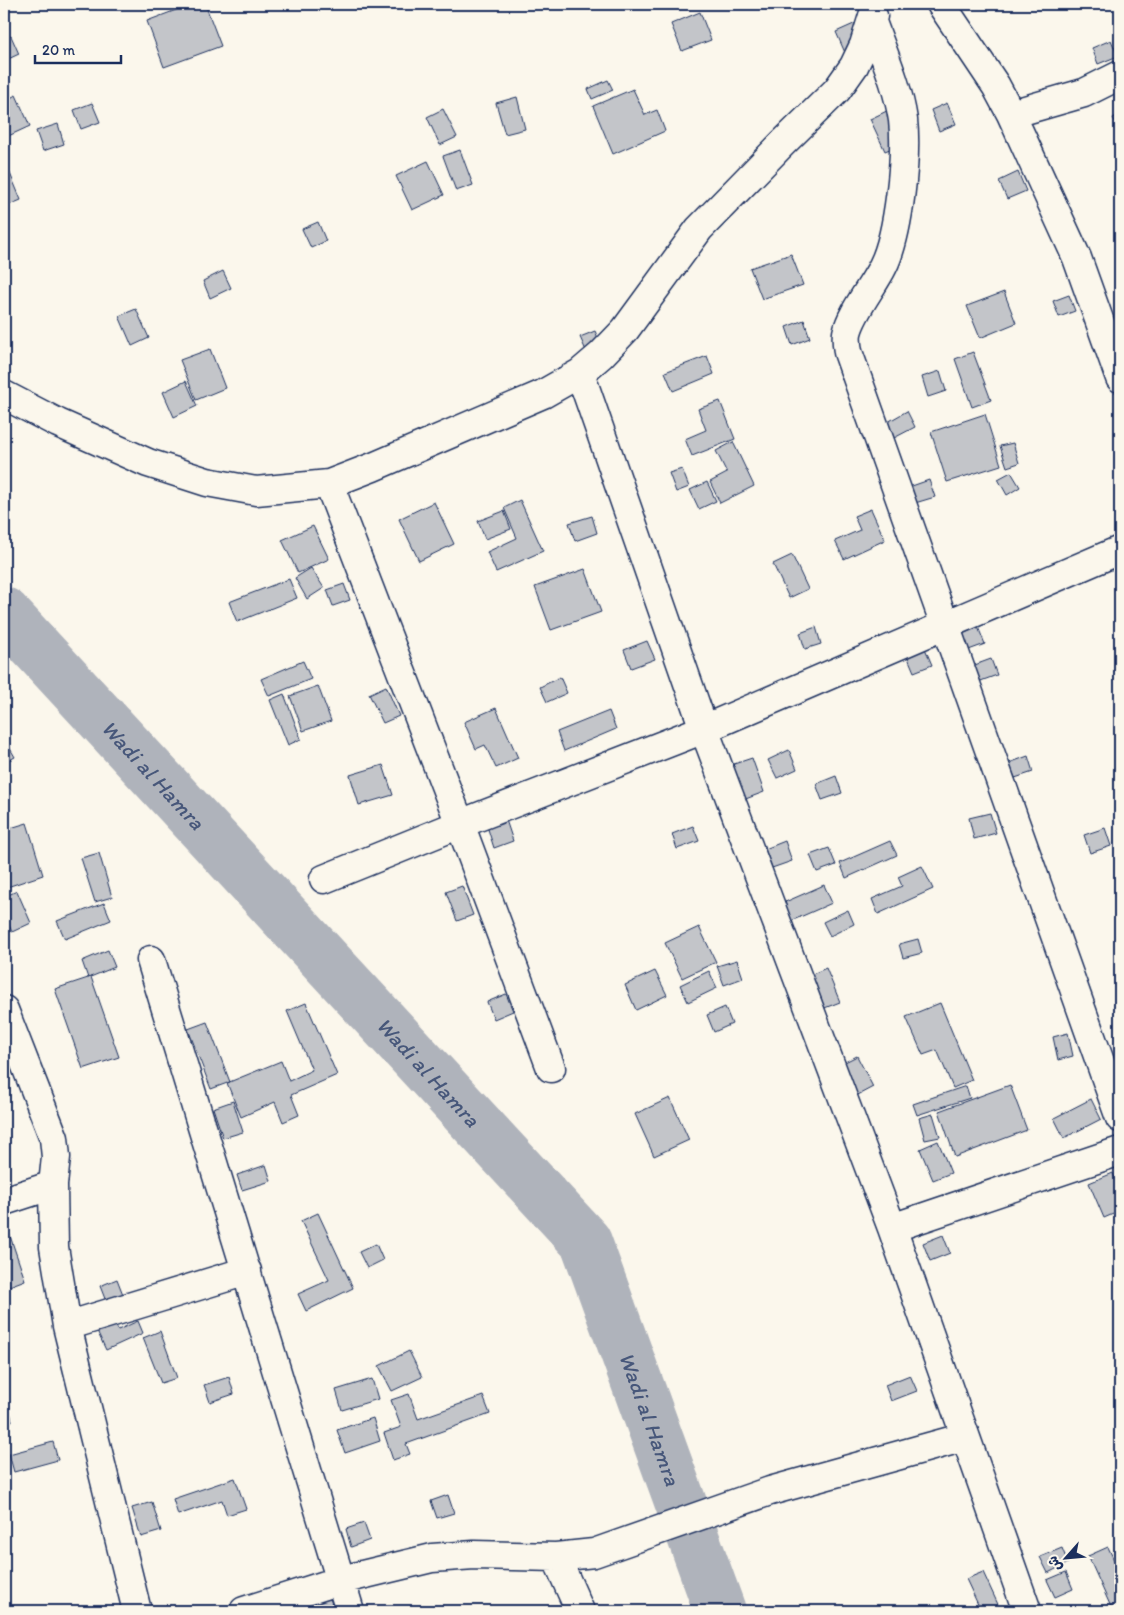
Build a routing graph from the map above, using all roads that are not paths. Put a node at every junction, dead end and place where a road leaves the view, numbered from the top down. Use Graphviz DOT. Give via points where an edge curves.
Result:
graph roads {
  1 [pos="941,4"];
  2 [pos="873,13"];
  3 [pos="1120,75"];
  4 [pos="1011,114"];
  5 [pos="580,373"];
  6 [pos="1120,378"];
  7 [pos="4,395"];
  8 [pos="329,484"];
  9 [pos="1120,550"];
  10 [pos="945,627"];
  11 [pos="704,729"];
  12 [pos="460,824"];
  13 [pos="324,879"];
  14 [pos="151,960"];
  15 [pos="4,1010"];
  16 [pos="551,1068"];
  17 [pos="1120,1118"];
  18 [pos="1120,1151"];
  19 [pos="53,1185"];
  20 [pos="4,1201"];
  21 [pos="892,1228"];
  22 [pos="247,1271"];
  23 [pos="68,1326"];
  24 [pos="965,1437"];
  25 [pos="556,1557"];
  26 [pos="341,1580"];
  27 [pos="137,1611"];
  28 [pos="244,1611"];
  29 [pos="350,1611"];
  30 [pos="580,1611"];
  31 [pos="1027,1611"];
  1 -- 4 [label="street"];
  2 -- 5 [label="street" via="864,45 842,85 699,229 625,330"];
  2 -- 10 [label="street" via="903,120 902,180 884,265 847,332 848,352"];
  3 -- 4 [label="street" via="1084,93"];
  4 -- 6 [label="street" via="1076,258"];
  5 -- 8 [label="street" via="542,394"];
  5 -- 11 [label="street"];
  7 -- 8 [label="street" via="148,463 207,482 256,491"];
  8 -- 12 [label="street"];
  9 -- 10 [label="street"];
  10 -- 11 [label="street"];
  10 -- 17 [label="street"];
  11 -- 12 [label="street"];
  11 -- 21 [label="street"];
  12 -- 13 [label="street"];
  12 -- 16 [label="street"];
  14 -- 22 [label="street"];
  15 -- 19 [label="street" via="54,1138"];
  18 -- 21 [label="street"];
  19 -- 20 [label="street"];
  19 -- 23 [label="street" via="54,1246"];
  21 -- 24 [label="street"];
  22 -- 23 [label="street"];
  22 -- 26 [label="street"];
  23 -- 27 [label="street"];
  24 -- 25 [label="street" via="770,1491 594,1553"];
  24 -- 31 [label="street"];
  25 -- 26 [label="street" via="453,1555"];
  25 -- 30 [label="street"];
  26 -- 28 [label="street"];
  26 -- 29 [label="street"];
}
